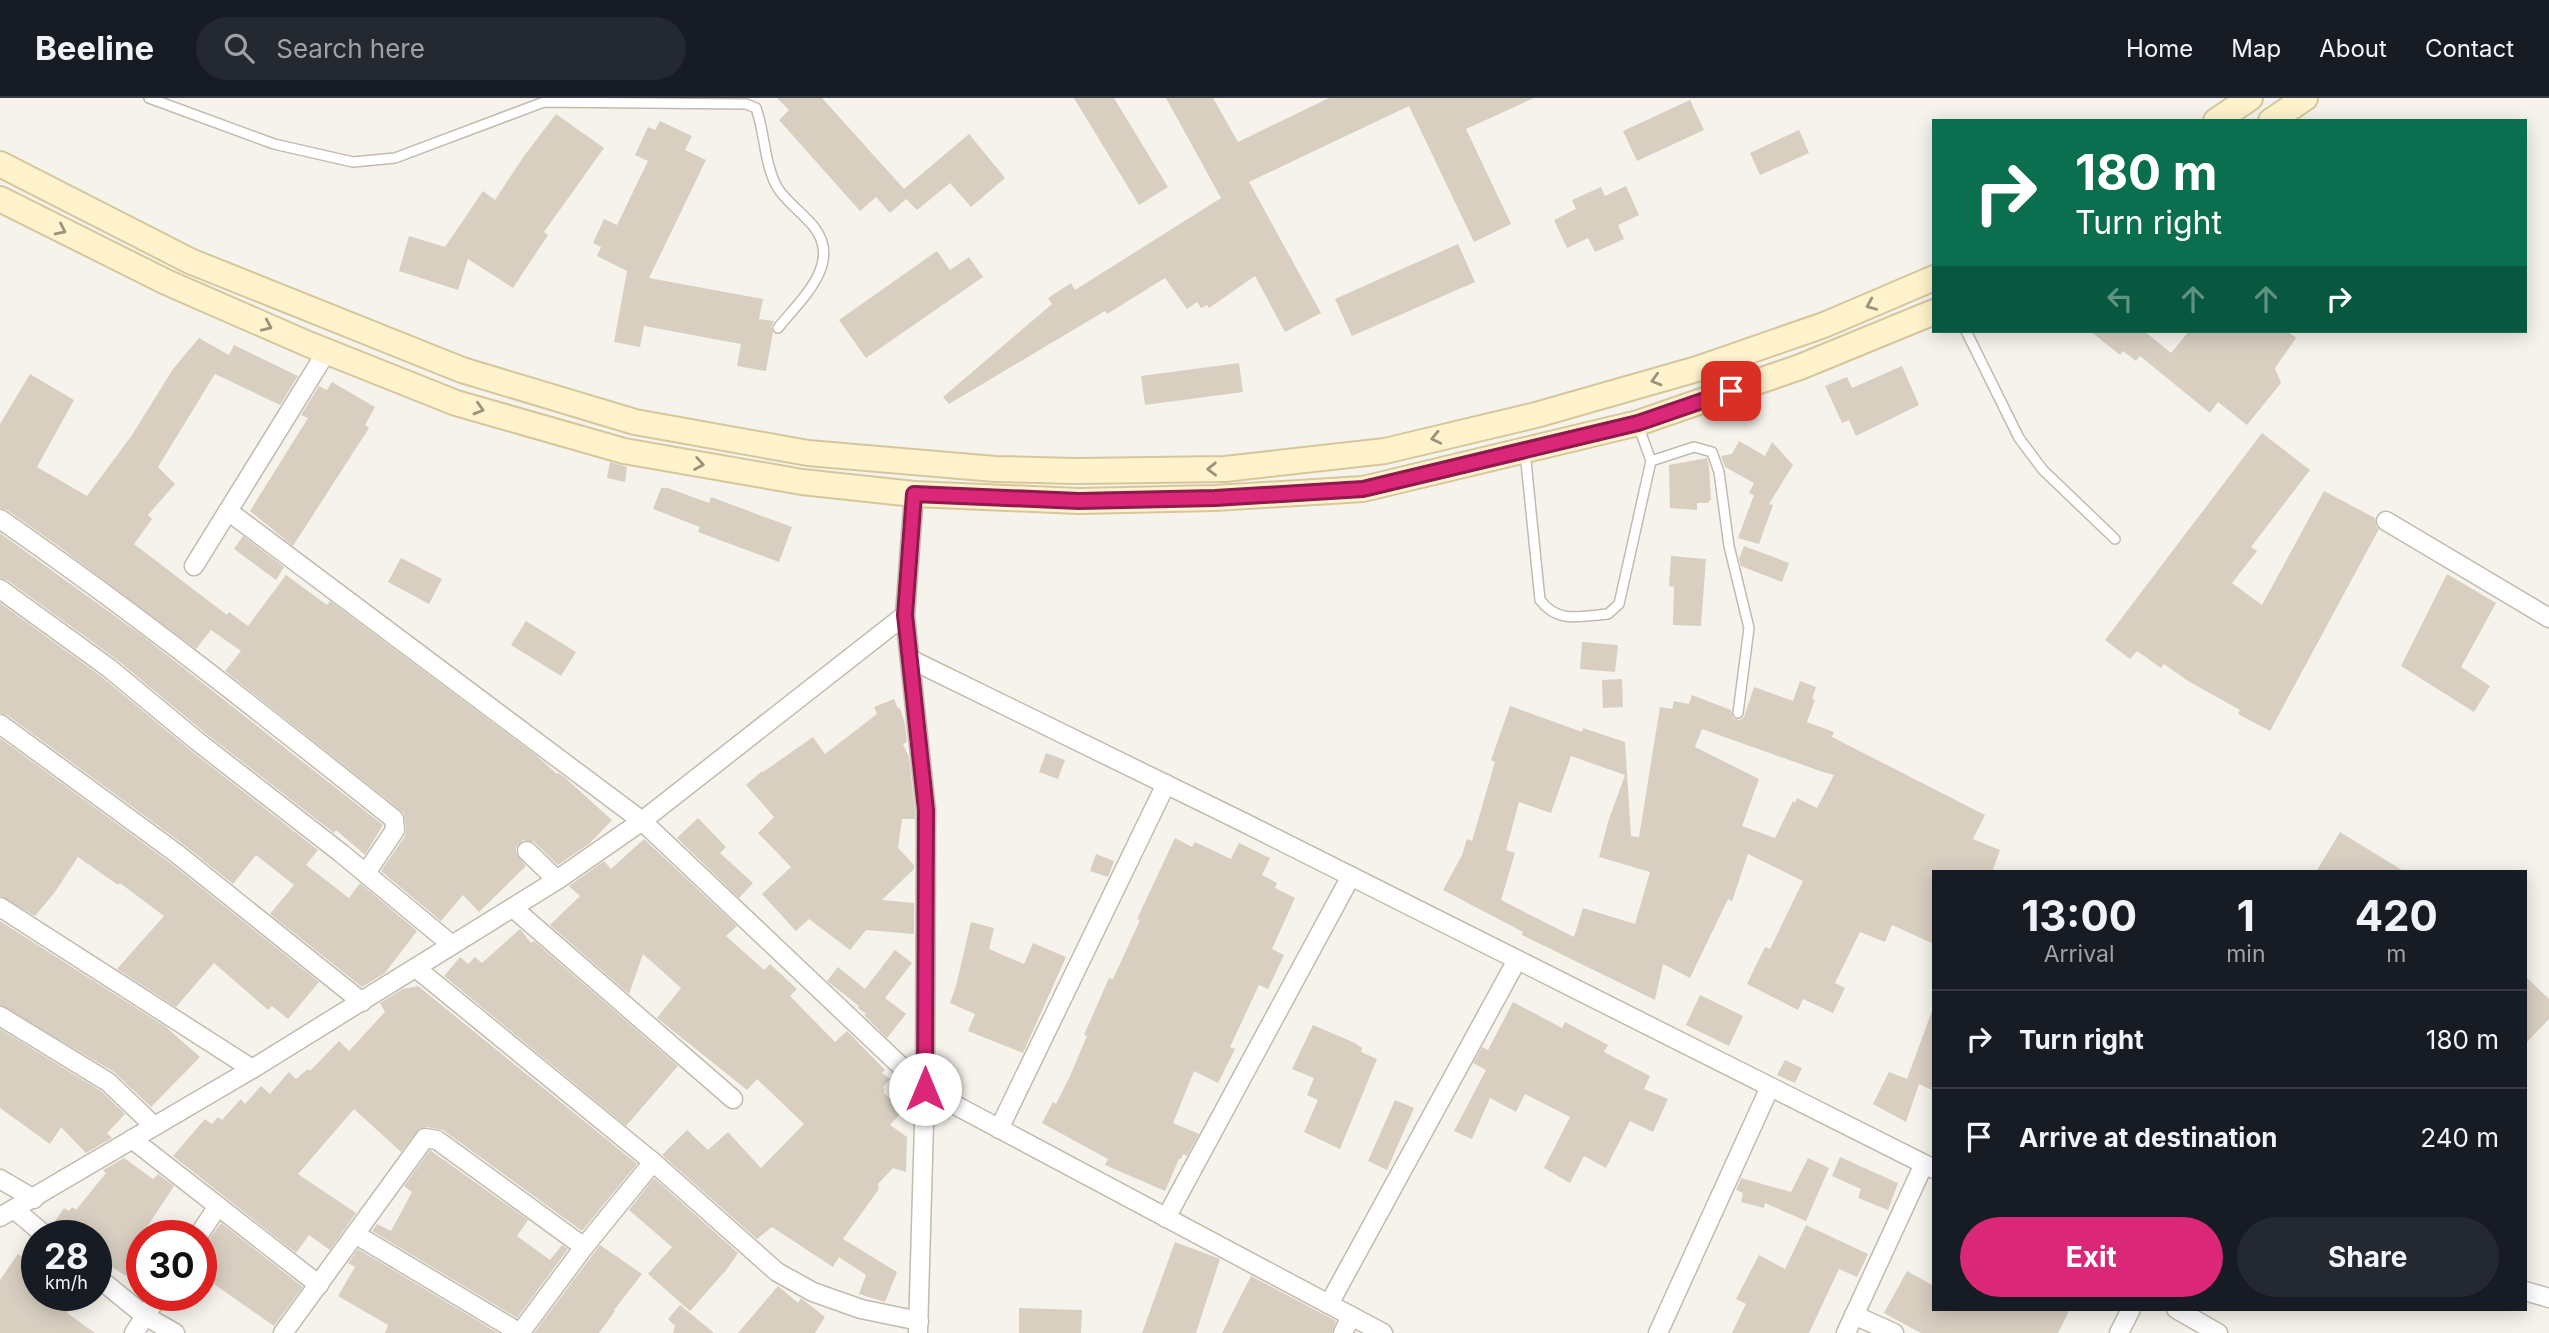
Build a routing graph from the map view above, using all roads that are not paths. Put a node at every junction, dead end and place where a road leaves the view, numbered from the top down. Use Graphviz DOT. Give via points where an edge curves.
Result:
graph roads {
  1 [pos="149,98"];
  2 [pos="2250,98"];
  3 [pos="2304,98"];
  4 [pos="544,100"];
  5 [pos="2219,119"];
  6 [pos="2274,119"];
  7 [pos="0,164"];
  8 [pos="0,199"];
  9 [pos="1932,279"];
  10 [pos="1932,313"];
  11 [pos="778,328"];
  12 [pos="1967,333"];
  13 [pos="327,351"];
  14 [pos="1638,423"];
  15 [pos="1525,451"];
  16 [pos="1651,461"];
  17 [pos="914,494"];
  18 [pos="228,511"];
  19 [pos="0,519"];
  20 [pos="2386,521"];
  21 [pos="2115,539"];
  22 [pos="194,566"];
  23 [pos="0,589"];
  24 [pos="905,615"];
  25 [pos="2549,618"];
  26 [pos="910,659"];
  27 [pos="1738,713"];
  28 [pos="0,724"];
  29 [pos="1166,784"];
  30 [pos="642,821"];
  31 [pos="527,851"];
  32 [pos="366,873"];
  33 [pos="1351,876"];
  34 [pos="558,880"];
  35 [pos="0,907"];
  36 [pos="513,908"];
  37 [pos="452,945"];
  38 [pos="1517,960"];
  39 [pos="416,968"];
  40 [pos="362,1002"];
  41 [pos="0,1016"];
  42 [pos="252,1069"];
  43 [pos="1770,1087"];
  44 [pos="925,1089"];
  45 [pos="733,1099"];
  46 [pos="154,1126"];
  47 [pos="999,1129"];
  48 [pos="132,1139"];
  49 [pos="653,1163"];
  50 [pos="1929,1166"];
  51 [pos="0,1179"];
  52 [pos="34,1199"];
  53 [pos="218,1206"];
  54 [pos="7,1213"];
  55 [pos="1166,1218"];
  56 [pos="209,1220"];
  57 [pos="355,1234"];
  58 [pos="584,1247"];
  59 [pos="319,1285"];
  60 [pos="112,1289"];
  61 [pos="2527,1292"];
  62 [pos="2549,1298"];
  63 [pos="1329,1304"];
  64 [pos="148,1311"];
  65 [pos="2130,1311"];
  66 [pos="2180,1311"];
  67 [pos="145,1315"];
  68 [pos="1854,1315"];
  69 [pos="1351,1316"];
  70 [pos="919,1327"];
  71 [pos="134,1333"];
  72 [pos="175,1333"];
  73 [pos="283,1333"];
  74 [pos="520,1333"];
  75 [pos="1343,1333"];
  76 [pos="1383,1333"];
  77 [pos="1658,1333"];
  78 [pos="1846,1333"];
  79 [pos="1895,1333"];
  80 [pos="2119,1333"];
  81 [pos="2218,1333"];
  1 -- 4 [label="lane" via="274,144 353,162 395,158"];
  2 -- 5 [label="street"];
  3 -- 6 [label="street"];
  4 -- 11 [label="lane" via="746,104 756,108 778,189 815,228 825,248 821,273"];
  9 -- 7 [label="street, one-way" via="1824,325 1697,369 1536,415 1385,450 1224,469 995,469 808,453 635,422 462,370 190,261"];
  8 -- 13 [label="street, one-way" via="166,282"];
  10 -- 14 [label="street" via="1800,367"];
  12 -- 21 [label="lane" via="2019,438 2043,470"];
  13 -- 17 [label="street, one-way" via="456,403 624,451 802,482"];
  13 -- 18 [label="street"];
  14 -- 15 [label="street"];
  14 -- 16 [label="lane"];
  15 -- 16 [label="lane" via="1540,600 1548,611 1562,617 1608,614 1619,604"];
  15 -- 17 [label="street" via="1363,489 1079,501"];
  16 -- 27 [label="lane" via="1694,447 1712,452 1720,472 1729,546 1749,628"];
  17 -- 24 [label="street"];
  18 -- 22 [label="street"];
  18 -- 30 [label="street"];
  19 -- 32 [label="street" via="187,656 394,819 395,830"];
  20 -- 25 [label="street"];
  23 -- 32 [label="street" via="91,653"];
  24 -- 26 [label="street"];
  24 -- 30 [label="street"];
  26 -- 29 [label="street"];
  26 -- 44 [label="street" via="926,810"];
  28 -- 40 [label="street" via="176,853"];
  29 -- 33 [label="street"];
  29 -- 47 [label="street"];
  30 -- 34 [label="street"];
  30 -- 44 [label="street"];
  31 -- 34 [label="street"];
  32 -- 37 [label="street"];
  33 -- 38 [label="street"];
  33 -- 55 [label="street"];
  34 -- 36 [label="street"];
  35 -- 42 [label="street"];
  36 -- 37 [label="street"];
  36 -- 45 [label="street"];
  37 -- 39 [label="street"];
  38 -- 43 [label="street"];
  38 -- 63 [label="street"];
  39 -- 40 [label="street"];
  39 -- 49 [label="street"];
  40 -- 42 [label="street"];
  41 -- 46 [label="street" via="108,1082"];
  42 -- 46 [label="street"];
  43 -- 50 [label="street"];
  43 -- 77 [label="street"];
  44 -- 47 [label="street"];
  44 -- 70 [label="street"];
  46 -- 48 [label="street"];
  47 -- 55 [label="street"];
  48 -- 52 [label="street"];
  48 -- 53 [label="street"];
  49 -- 58 [label="street"];
  49 -- 70 [label="street" via="778,1272 825,1296"];
  50 -- 68 [label="street"];
  51 -- 52 [label="street"];
  52 -- 54 [label="street"];
  53 -- 56 [label="street"];
  53 -- 59 [label="street"];
  55 -- 63 [label="street"];
  57 -- 58 [label="street" via="425,1138 437,1140"];
  57 -- 59 [label="street"];
  57 -- 74 [label="street"];
  58 -- 74 [label="street"];
  59 -- 73 [label="street"];
  60 -- 67 [label="street"];
  61 -- 62 [label="street"];
  63 -- 69 [label="street"];
  64 -- 67 [label="street"];
  65 -- 80 [label="street"];
  66 -- 81 [label="street"];
  67 -- 71 [label="street"];
  67 -- 72 [label="street"];
  68 -- 78 [label="street"];
  68 -- 79 [label="street"];
  69 -- 75 [label="street"];
  69 -- 76 [label="street"];
}
